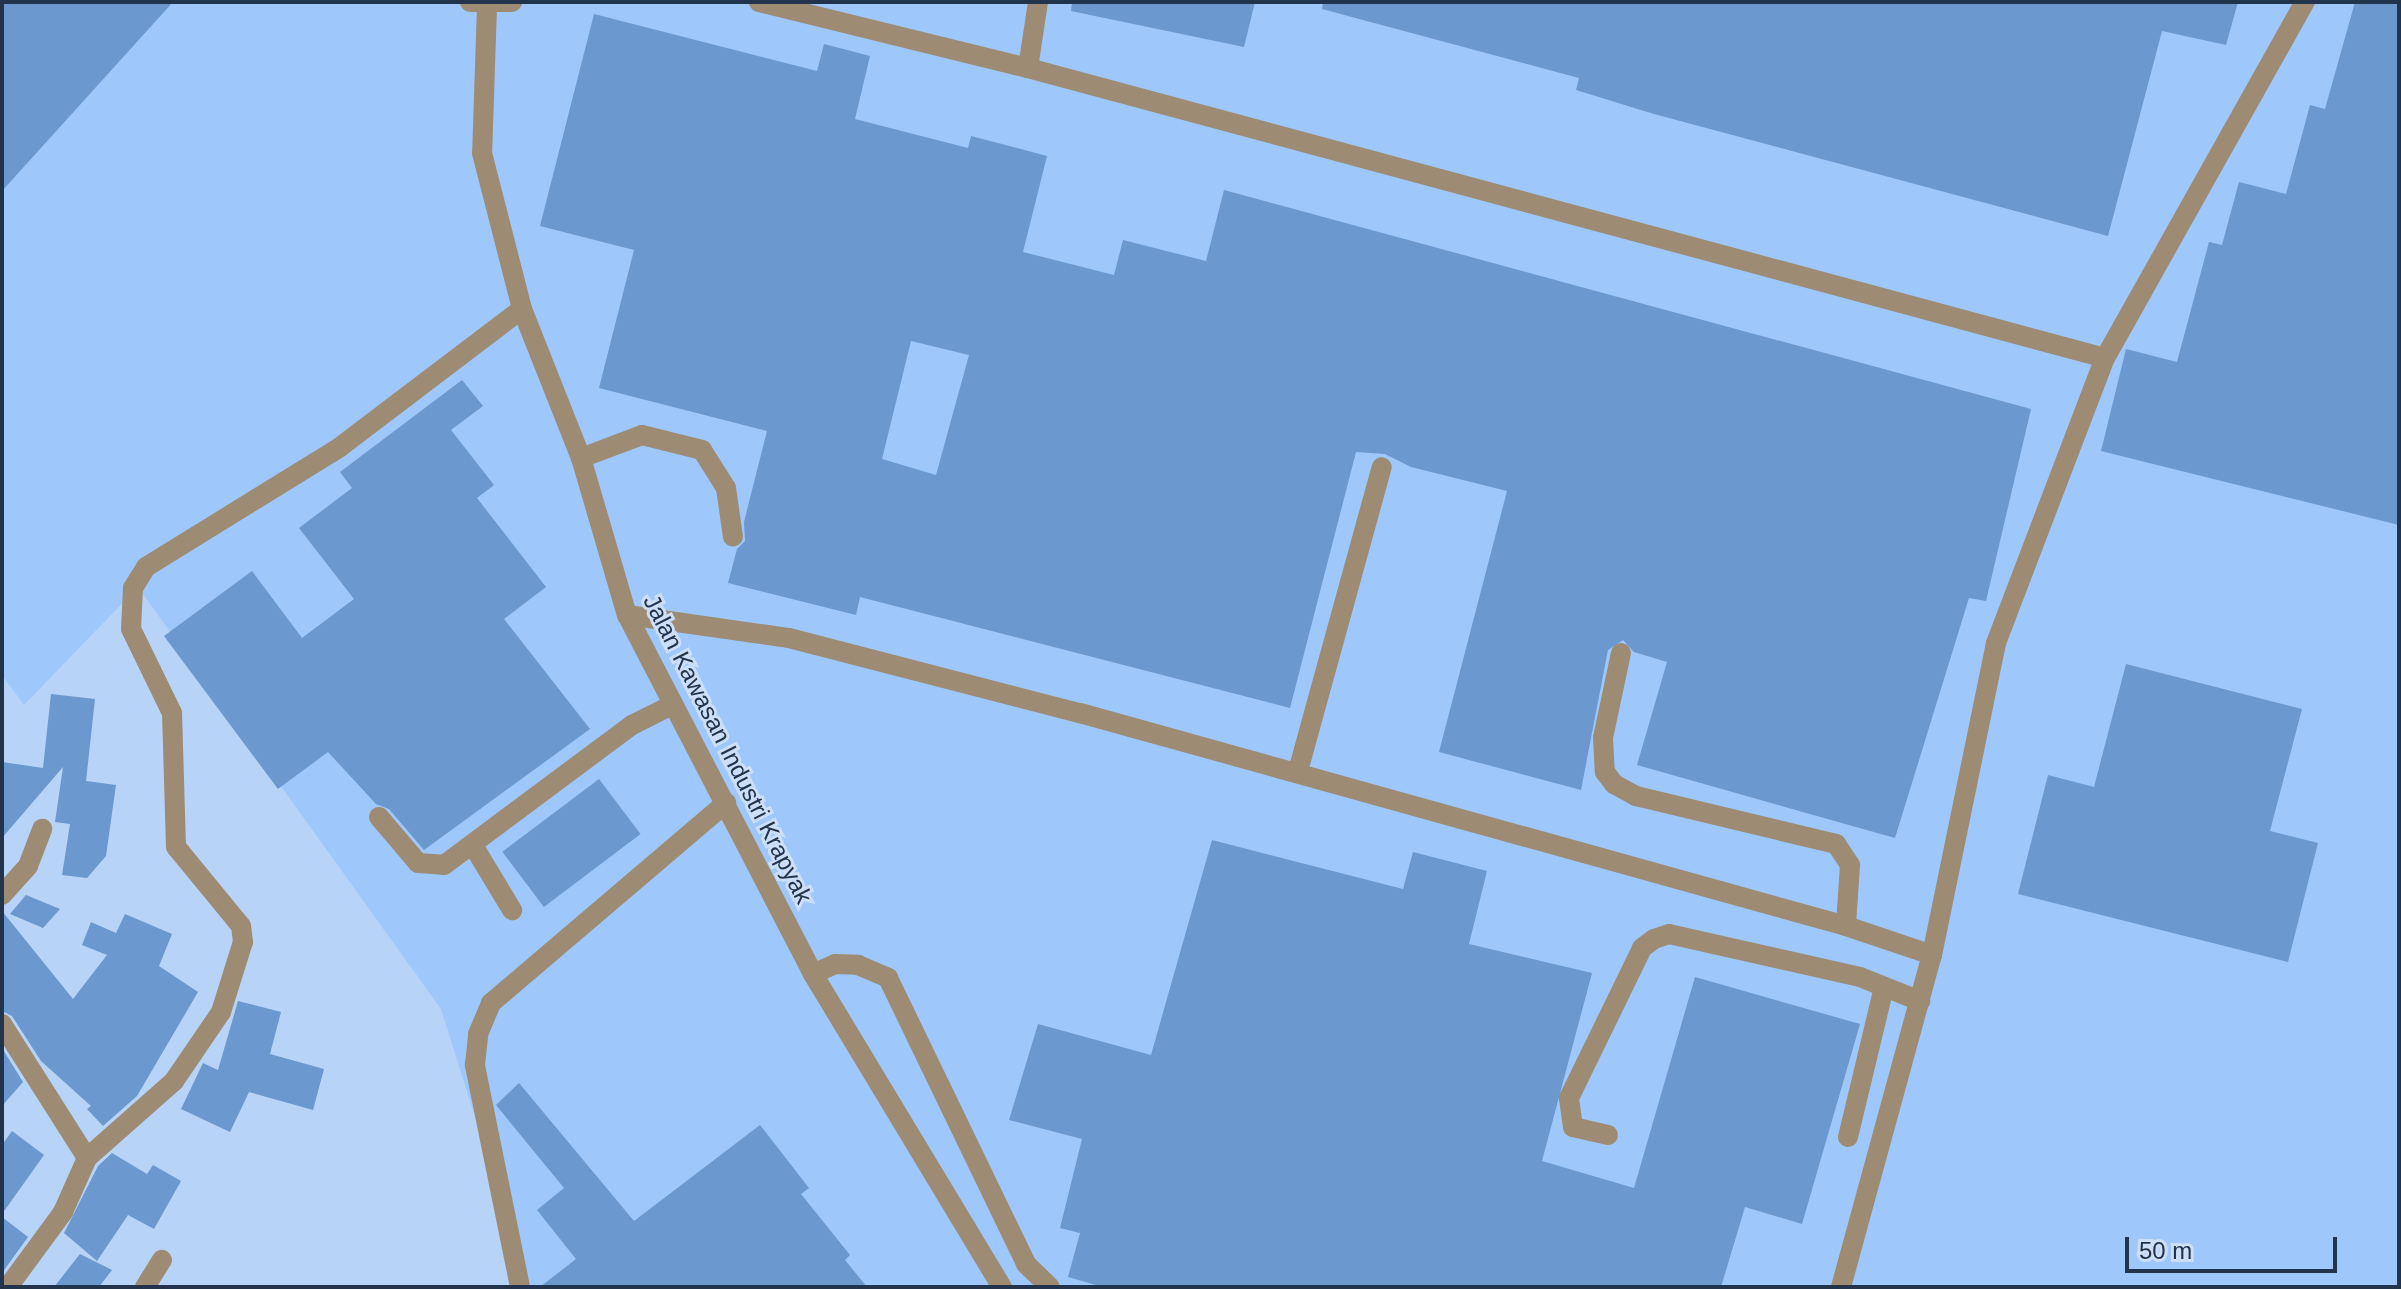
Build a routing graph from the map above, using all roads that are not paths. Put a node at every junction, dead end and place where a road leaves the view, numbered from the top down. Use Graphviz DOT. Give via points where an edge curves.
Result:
graph roads {
  1 [pos="512,2"];
  2 [pos="759,2"];
  3 [pos="1038,2"];
  4 [pos="2305,2"];
  5 [pos="479,4"];
  6 [pos="1028,68"];
  7 [pos="522,309"];
  8 [pos="2105,358"];
  9 [pos="581,458"];
  10 [pos="1382,467"];
  11 [pos="733,537"];
  12 [pos="627,615"];
  13 [pos="1621,653"];
  14 [pos="672,705"];
  15 [pos="1298,771"];
  16 [pos="726,803"];
  17 [pos="379,817"];
  18 [pos="42,829"];
  19 [pos="474,847"];
  20 [pos="2,895"];
  21 [pos="512,910"];
  22 [pos="1846,926"];
  23 [pos="1932,955"];
  24 [pos="813,974"];
  25 [pos="1884,987"];
  26 [pos="1920,1001"];
  27 [pos="2,1024"];
  28 [pos="1608,1135"];
  29 [pos="1848,1137"];
  30 [pos="87,1158"];
  31 [pos="162,1260"];
  32 [pos="8,1287"];
  33 [pos="145,1287"];
  34 [pos="520,1287"];
  35 [pos="1002,1287"];
  36 [pos="1050,1287"];
  37 [pos="1841,1287"];
  1 -- 5 [label="street"];
  2 -- 6 [label="street"];
  3 -- 6 [label="street"];
  4 -- 8 [label="street"];
  5 -- 7 [label="street, Jalan Kawasan Industri Krapyak" via="482,153"];
  6 -- 8 [label="street"];
  7 -- 9 [label="street, Jalan Kawasan Industri Krapyak"];
  7 -- 30 [label="street" via="340,447 146,567 133,588 129,619 172,713 176,847 241,926 243,942 221,1012 174,1081"];
  8 -- 23 [label="street" via="1996,643"];
  9 -- 11 [label="street" via="642,435 675,439 702,450 726,488"];
  9 -- 12 [label="street, Jalan Kawasan Industri Krapyak"];
  10 -- 15 [label="street"];
  12 -- 14 [label="street, Jalan Kawasan Industri Krapyak"];
  12 -- 15 [label="street" via="789,638"];
  13 -- 22 [label="street" via="1603,738 1605,772 1614,784 1636,796 1836,844 1850,865"];
  14 -- 16 [label="street, Jalan Kawasan Industri Krapyak"];
  14 -- 19 [label="street" via="632,725"];
  15 -- 22 [label="street"];
  16 -- 24 [label="street, Jalan Kawasan Industri Krapyak"];
  16 -- 34 [label="street" via="491,1003 478,1034 475,1065"];
  17 -- 19 [label="street" via="418,863 444,865"];
  18 -- 20 [label="street" via="28,866"];
  19 -- 21 [label="street"];
  22 -- 23 [label="street"];
  23 -- 26 [label="street"];
  24 -- 35 [label="street, Jalan Kawasan Industri Krapyak"];
  24 -- 36 [label="street" via="847,964 888,978 1026,1264"];
  25 -- 26 [label="street"];
  25 -- 28 [label="street" via="1669,934 1654,939 1642,948 1569,1098 1573,1127"];
  25 -- 29 [label="street"];
  26 -- 37 [label="street"];
  27 -- 30 [label="street"];
  30 -- 32 [label="street" via="63,1212"];
  31 -- 33 [label="street"];
}
